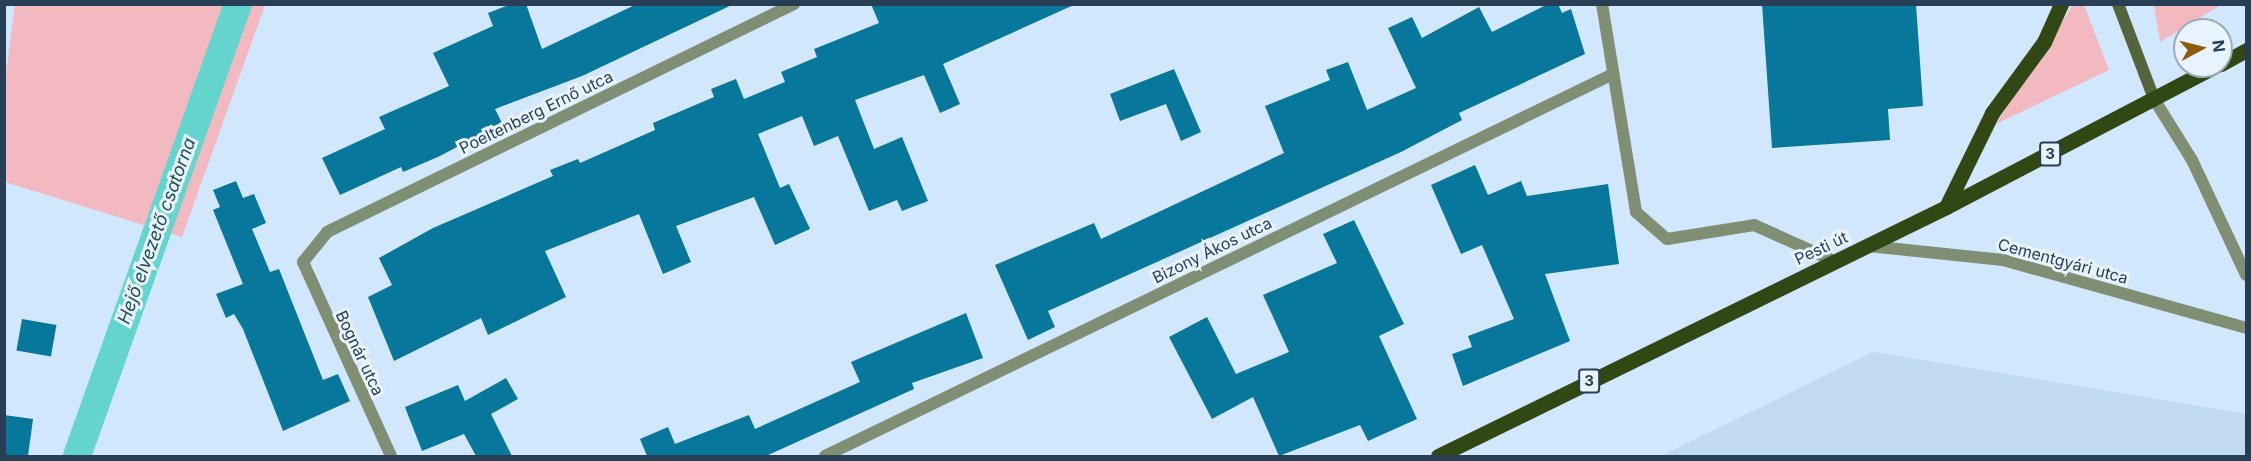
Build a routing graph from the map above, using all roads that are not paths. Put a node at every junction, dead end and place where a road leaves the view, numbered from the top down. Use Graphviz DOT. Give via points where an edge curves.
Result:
graph roads {
  1 [pos="794,4"];
  2 [pos="1602,4"];
  3 [pos="2061,4"];
  4 [pos="2118,4"];
  5 [pos="2247,50"];
  6 [pos="2233,57"];
  7 [pos="1613,74"];
  8 [pos="2193,78"];
  9 [pos="2154,99"];
  10 [pos="1946,207"];
  11 [pos="1868,246"];
  12 [pos="1834,261"];
  13 [pos="303,262"];
  14 [pos="2247,275"];
  15 [pos="2247,328"];
  16 [pos="391,456"];
  17 [pos="825,456"];
  18 [pos="1438,456"];
  1 -- 13 [label="street, Poeltenberg Ernő utca" via="327,232"];
  2 -- 7 [label="street"];
  3 -- 10 [label="main road" via="2044,42 1992,113"];
  4 -- 9 [label="main road"];
  5 -- 6 [label="main road"];
  7 -- 12 [label="street" via="1636,212 1667,239 1754,225"];
  7 -- 17 [label="street, Bizony Ákos utca"];
  8 -- 9 [label="main road, Pesti út / 3"];
  9 -- 10 [label="main road, Pesti út / 3"];
  9 -- 14 [label="street" via="2192,160"];
  10 -- 11 [label="main road, Pesti út / 3"];
  11 -- 12 [label="main road, Pesti út / 3"];
  11 -- 15 [label="street, Cementgyári utca" via="2003,260"];
  12 -- 18 [label="main road, Pesti út / 3"];
  13 -- 16 [label="street, Bognár utca"];
}
